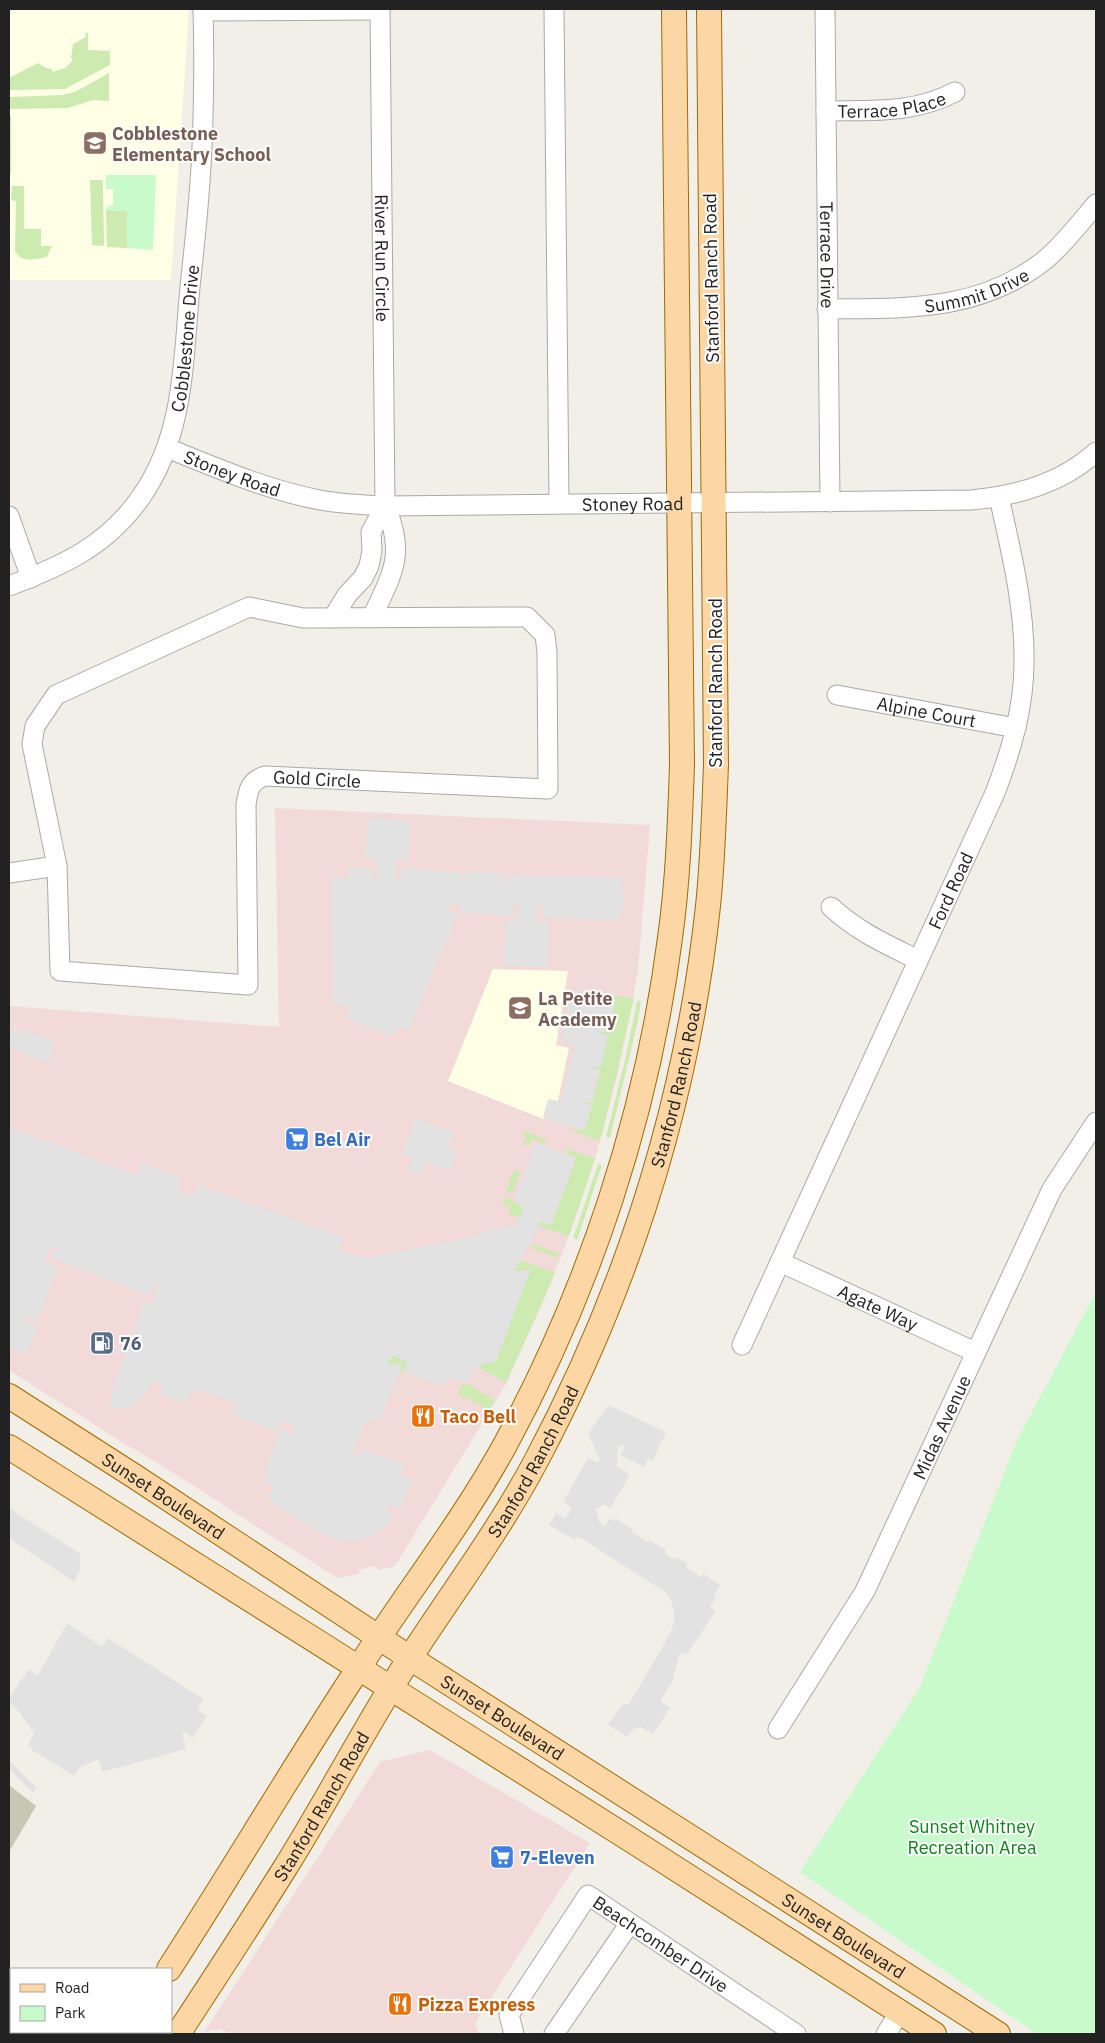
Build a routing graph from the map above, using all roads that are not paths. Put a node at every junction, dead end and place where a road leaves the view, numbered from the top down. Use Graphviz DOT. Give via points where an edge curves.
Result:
graph roads {
  1 [pos="380,9"];
  2 [pos="554,9"];
  3 [pos="674,9"];
  4 [pos="709,9"];
  5 [pos="825,9"];
  6 [pos="203,10"];
  7 [pos="955,92"];
  8 [pos="826,111"];
  9 [pos="1096,204"];
  10 [pos="827,309"];
  11 [pos="167,448"];
  12 [pos="1096,452"];
  13 [pos="999,497"];
  14 [pos="830,502"];
  15 [pos="680,503"];
  16 [pos="714,503"];
  17 [pos="559,504"];
  18 [pos="385,506"];
  19 [pos="9,516"];
  20 [pos="31,578"];
  21 [pos="9,586"];
  22 [pos="372,617"];
  23 [pos="333,618"];
  24 [pos="837,695"];
  25 [pos="1016,728"];
  26 [pos="58,866"];
  27 [pos="9,873"];
  28 [pos="831,907"];
  29 [pos="918,960"];
  30 [pos="1096,1122"];
  31 [pos="642,1215"];
  32 [pos="780,1262"];
  33 [pos="588,1265"];
  34 [pos="596,1337"];
  35 [pos="742,1345"];
  36 [pos="975,1352"];
  37 [pos="9,1396"];
  38 [pos="9,1447"];
  39 [pos="378,1638"];
  40 [pos="410,1658"];
  41 [pos="358,1668"];
  42 [pos="390,1688"];
  43 [pos="778,1730"];
  44 [pos="630,1923"];
  45 [pos="170,1968"];
  46 [pos="916,2026"];
  47 [pos="178,2034"];
  48 [pos="514,2034"];
  49 [pos="554,2034"];
  50 [pos="796,2034"];
  51 [pos="886,2034"];
  52 [pos="998,2034"];
  1 -- 6 [label="street"];
  1 -- 18 [label="street, River Run Circle"];
  2 -- 17 [label="street"];
  3 -- 15 [label="main road, Stanford Ranch Road"];
  4 -- 16 [label="main road, Stanford Ranch Road"];
  5 -- 8 [label="street, Terrace Drive"];
  6 -- 11 [label="street, Cobblestone Drive" via="203,119 197,214 180,392"];
  7 -- 8 [label="street, Terrace Place" via="939,100 903,109"];
  8 -- 10 [label="street, Terrace Drive"];
  9 -- 10 [label="street, Summit Drive" via="1046,259 1009,284 986,294 938,306"];
  10 -- 14 [label="street, Terrace Drive"];
  11 -- 18 [label="street, Stoney Road" via="298,496"];
  11 -- 20 [label="street, Cobblestone Drive" via="141,498 110,533 75,558"];
  12 -- 13 [label="street, Stoney Road" via="1049,482"];
  13 -- 14 [label="street, Stoney Road"];
  13 -- 25 [label="street, Ford Road" via="1024,631 1024,664"];
  14 -- 16 [label="street, Stoney Road"];
  15 -- 16 [label="street, Stoney Road"];
  15 -- 17 [label="street, Stoney Road"];
  15 -- 33 [label="main road, Stanford Ranch Road" via="682,765 671,930 641,1096"];
  16 -- 31 [label="main road, Stanford Ranch Road" via="716,765 708,903 687,1044"];
  17 -- 18 [label="street, Stoney Road"];
  18 -- 22 [label="street" via="394,525 395,558 388,583"];
  18 -- 23 [label="street" via="372,532 369,566"];
  19 -- 20 [label="street"];
  20 -- 21 [label="street, Cobblestone Drive"];
  22 -- 23 [label="street, Gold Circle"];
  22 -- 26 [label="street, Gold Circle" via="526,617 533,623 545,635 547,652 548,789 259,778 252,783 246,805 248,985 60,971"];
  23 -- 26 [label="street, Gold Circle" via="303,618 250,607 56,695 34,726 32,744"];
  24 -- 25 [label="street, Alpine Court"];
  25 -- 29 [label="street, Ford Road" via="995,793"];
  26 -- 27 [label="street"];
  28 -- 29 [label="street" via="863,933"];
  29 -- 32 [label="street, Ford Road"];
  30 -- 36 [label="street, Midas Avenue" via="1052,1189"];
  31 -- 33 [label="main road" via="621,1241"];
  31 -- 34 [label="main road, Stanford Ranch Road"];
  32 -- 35 [label="street, Ford Road"];
  32 -- 36 [label="street, Agate Way"];
  33 -- 34 [label="main road"];
  33 -- 39 [label="main road, Stanford Ranch Road" via="551,1352 505,1445"];
  34 -- 40 [label="main road, Stanford Ranch Road" via="535,1464 464,1579"];
  36 -- 43 [label="street, Midas Avenue" via="865,1591"];
  37 -- 39 [label="main road, Sunset Boulevard"];
  38 -- 41 [label="main road, Sunset Boulevard"];
  39 -- 40 [label="main road, Sunset Boulevard"];
  39 -- 41 [label="main road, Stanford Ranch Road"];
  40 -- 42 [label="main road, Stanford Ranch Road"];
  40 -- 52 [label="main road, Sunset Boulevard"];
  41 -- 42 [label="main road, Sunset Boulevard"];
  41 -- 45 [label="main road, Stanford Ranch Road"];
  42 -- 46 [label="main road, Sunset Boulevard" via="639,1845"];
  42 -- 47 [label="main road, Stanford Ranch Road" via="286,1868"];
  44 -- 48 [label="street, Beachcomber Drive" via="588,1895 509,2015"];
  44 -- 49 [label="street"];
  44 -- 50 [label="street, Beachcomber Drive"];
  46 -- 51 [label="street"];
}
